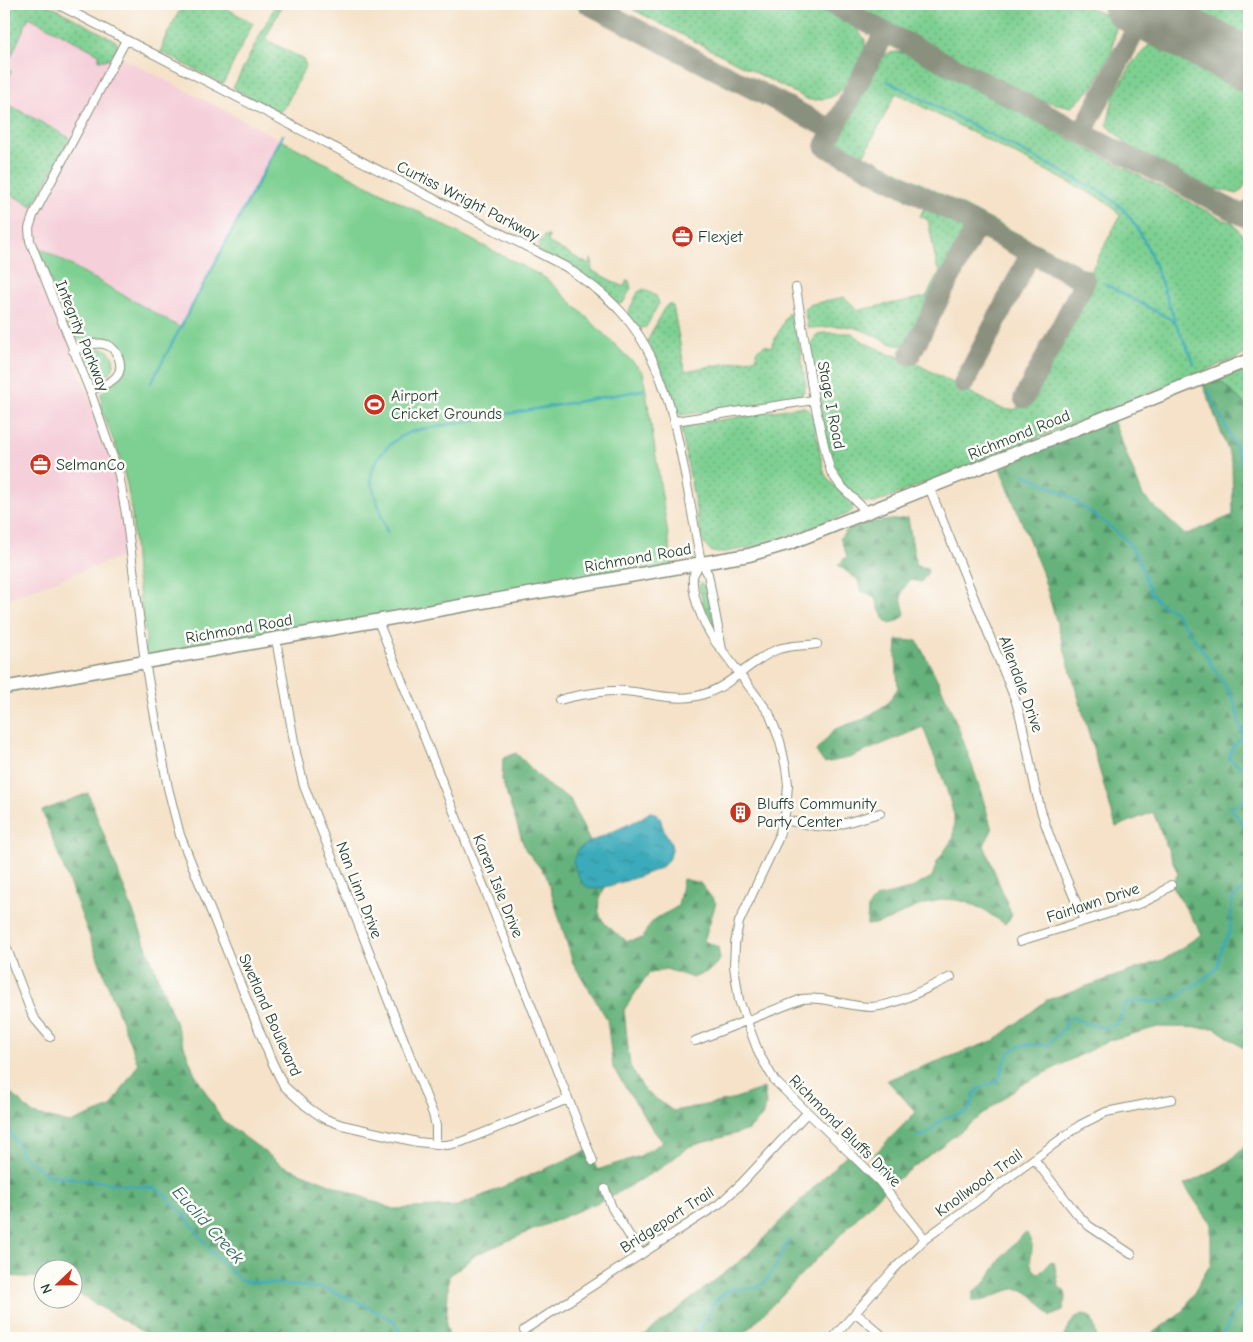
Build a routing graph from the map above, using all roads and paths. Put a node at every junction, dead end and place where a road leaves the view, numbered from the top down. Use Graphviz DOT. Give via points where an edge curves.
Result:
graph roads {
  1 [pos="57,4"];
  2 [pos="126,40"];
  3 [pos="796,288"];
  4 [pos="73,351"];
  5 [pos="1249,360"];
  6 [pos="90,391"];
  7 [pos="814,400"];
  8 [pos="675,421"];
  9 [pos="929,487"];
  10 [pos="867,512"];
  11 [pos="701,562"];
  12 [pos="378,621"];
  13 [pos="276,639"];
  14 [pos="817,644"];
  15 [pos="722,650"];
  16 [pos="145,662"];
  17 [pos="740,674"];
  18 [pos="4,688"];
  19 [pos="560,700"];
  20 [pos="880,813"];
  21 [pos="784,820"];
  22 [pos="1171,885"];
  23 [pos="1084,921"];
  24 [pos="4,941"];
  25 [pos="1020,941"];
  26 [pos="951,977"];
  27 [pos="746,1020"];
  28 [pos="50,1038"];
  29 [pos="695,1041"];
  30 [pos="568,1099"];
  31 [pos="1172,1099"];
  32 [pos="807,1113"];
  33 [pos="436,1144"];
  34 [pos="1034,1159"];
  35 [pos="593,1161"];
  36 [pos="605,1189"];
  37 [pos="925,1239"];
  38 [pos="641,1254"];
  39 [pos="1131,1254"];
  40 [pos="856,1313"];
  41 [pos="524,1330"];
  42 [pos="833,1338"];
  43 [pos="886,1338"];
  1 -- 2 [label="street, Curtiss Wright Parkway"];
  2 -- 4 [label="street, Integrity Parkway" via="29,228 30,241"];
  2 -- 8 [label="street, Curtiss Wright Parkway" via="566,267 603,294 642,340 661,376"];
  3 -- 7 [label="street, Stage I Road"];
  4 -- 6 [label="street, Integrity Parkway"];
  4 -- 6 [label="street" via="102,343 112,347 117,354 119,372 114,379"];
  5 -- 9 [label="main road, Richmond Road"];
  6 -- 16 [label="street, Integrity Parkway" via="119,475"];
  7 -- 8 [label="street"];
  7 -- 10 [label="street, Stage I Road" via="831,472"];
  8 -- 11 [label="street, Curtiss Wright Parkway"];
  9 -- 10 [label="main road, Richmond Road"];
  9 -- 23 [label="street, Allendale Drive" via="1017,705 1044,821"];
  10 -- 11 [label="main road, Richmond Road" via="772,549"];
  11 -- 12 [label="main road, Richmond Road"];
  11 -- 15 [label="street, Curtiss Wright Parkway" via="708,574"];
  11 -- 15 [label="street, Richmond Bluffs Drive" via="693,576 696,594 704,623"];
  12 -- 13 [label="main road, Richmond Road"];
  12 -- 30 [label="street, Karen Isle Drive"];
  13 -- 16 [label="main road, Richmond Road"];
  13 -- 33 [label="street, Nan Linn Drive" via="304,786 433,1114"];
  14 -- 17 [label="street" via="779,649"];
  15 -- 17 [label="street, Richmond Bluffs Drive"];
  16 -- 18 [label="main road, Richmond Road"];
  16 -- 33 [label="street, Swetland Boulevard" via="180,835 284,1086 323,1118 342,1125"];
  17 -- 19 [label="street" via="712,691 694,697 619,691"];
  17 -- 21 [label="street, Richmond Bluffs Drive" via="769,713 780,741 788,785"];
  20 -- 21 [label="street" via="831,827"];
  21 -- 27 [label="street, Richmond Bluffs Drive" via="737,932 735,978 738,1000"];
  22 -- 23 [label="street, Fairlawn Drive" via="1142,903"];
  23 -- 25 [label="street, Fairlawn Drive"];
  24 -- 28 [label="street" via="33,1017"];
  26 -- 27 [label="street" via="884,1005 859,1006 810,998"];
  27 -- 29 [label="street"];
  27 -- 32 [label="street, Richmond Bluffs Drive" via="759,1054 772,1076"];
  30 -- 33 [label="street, Swetland Boulevard" via="461,1142"];
  30 -- 35 [label="street, Karen Isle Drive"];
  31 -- 34 [label="street, Knollwood Trail" via="1096,1116"];
  32 -- 37 [label="street, Richmond Bluffs Drive" via="879,1181"];
  32 -- 38 [label="street, Bridgeport Trail" via="719,1204"];
  34 -- 37 [label="street, Knollwood Trail"];
  34 -- 39 [label="street" via="1076,1214"];
  36 -- 38 [label="street" via="612,1208"];
  37 -- 40 [label="street, Knollwood Trail"];
  38 -- 41 [label="street, Bridgeport Trail"];
  40 -- 42 [label="street, Knollwood Trail"];
  40 -- 43 [label="street"];
}
